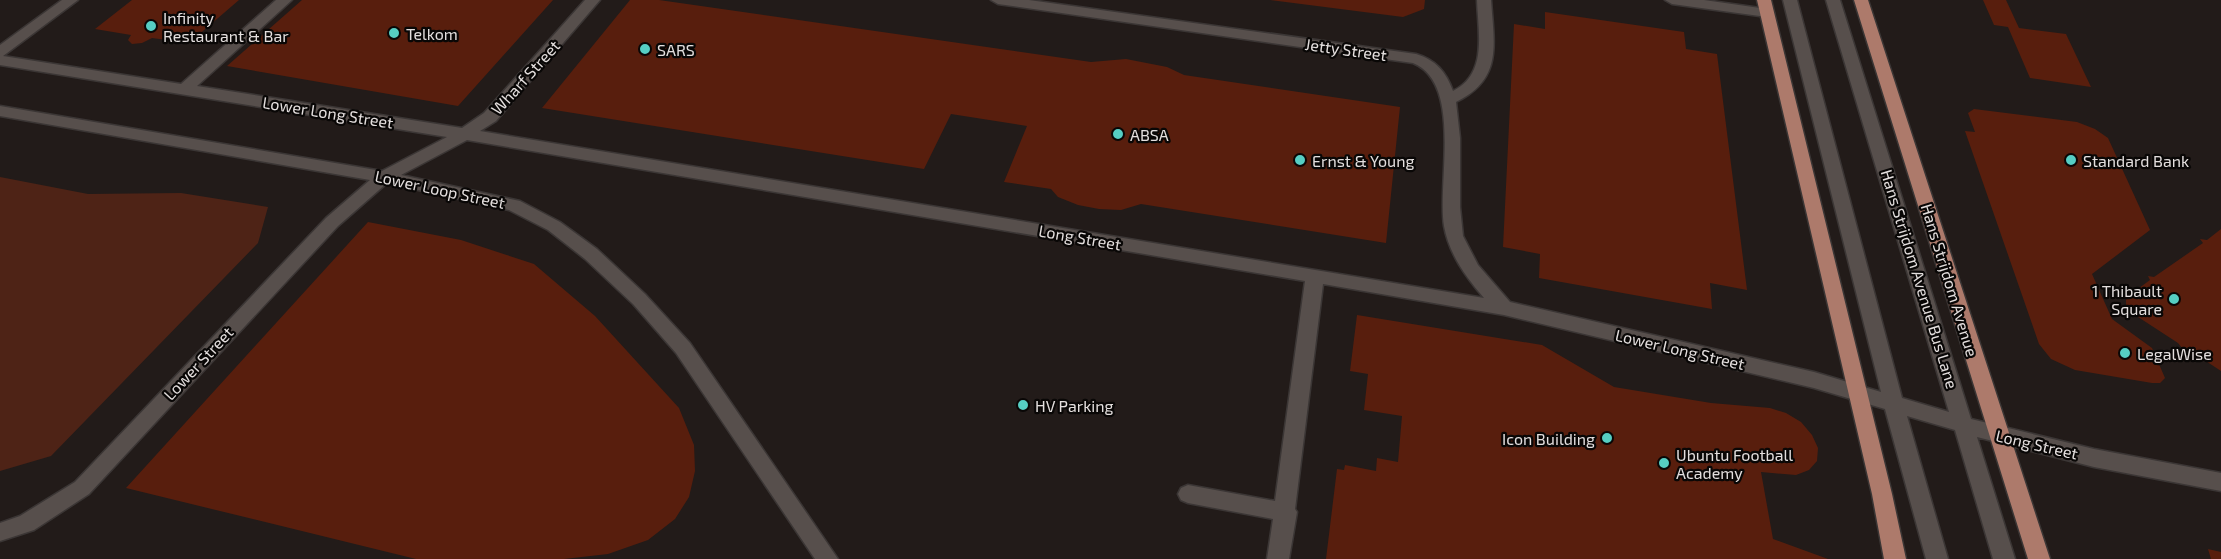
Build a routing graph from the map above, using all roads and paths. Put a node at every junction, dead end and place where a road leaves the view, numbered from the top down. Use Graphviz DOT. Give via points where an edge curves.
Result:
graph roads {
  1 [pos="71,0"];
  2 [pos="285,0"];
  3 [pos="593,0"];
  4 [pos="998,0"];
  5 [pos="1484,0"];
  6 [pos="1672,0"];
  7 [pos="1790,0"];
  8 [pos="1833,0"];
  9 [pos="1861,0"];
  10 [pos="1766,6"];
  11 [pos="0,52"];
  12 [pos="0,60"];
  13 [pos="184,89"];
  14 [pos="1449,99"];
  15 [pos="0,111"];
  16 [pos="463,135"];
  17 [pos="384,177"];
  18 [pos="1315,276"];
  19 [pos="1504,308"];
  20 [pos="1856,390"];
  21 [pos="1893,402"];
  22 [pos="1965,425"];
  23 [pos="1998,435"];
  24 [pos="2221,482"];
  25 [pos="1188,494"];
  26 [pos="1286,512"];
  27 [pos="0,532"];
  28 [pos="827,559"];
  29 [pos="1278,559"];
  30 [pos="1895,559"];
  31 [pos="1936,559"];
  32 [pos="2004,559"];
  33 [pos="2039,559"];
  1 -- 11 [label="street"];
  2 -- 13 [label="street"];
  3 -- 16 [label="street, Wharf Street" via="490,117"];
  4 -- 14 [label="street, Jetty Street" via="1416,59 1429,64 1437,73"];
  5 -- 14 [label="street" via="1486,61 1482,76 1466,92"];
  6 -- 10 [label="street"];
  7 -- 21 [label="street"];
  8 -- 22 [label="street, Hans Strijdom Avenue Bus Lane"];
  9 -- 23 [label="main road, Hans Strijdom Avenue"];
  10 -- 20 [label="main road"];
  12 -- 13 [label="street, Lower Long Street"];
  13 -- 16 [label="street, Lower Long Street"];
  14 -- 19 [label="street, Jetty Street" via="1452,224 1467,264"];
  15 -- 17 [label="street, Lower Loop Street"];
  16 -- 17 [label="street, Wharf Street"];
  16 -- 18 [label="street, Lower Long Street"];
  17 -- 27 [label="street, Lower Street" via="332,222 82,488 27,523"];
  17 -- 28 [label="street, Lower Loop Street" via="514,204 554,226 591,254 639,299 682,348"];
  18 -- 19 [label="street"];
  18 -- 26 [label="street"];
  19 -- 20 [label="street, Lower Long Street"];
  20 -- 21 [label="street, Long Street"];
  20 -- 30 [label="main road"];
  21 -- 22 [label="street, Long Street"];
  21 -- 31 [label="street"];
  22 -- 23 [label="street, Long Street"];
  22 -- 32 [label="street, Hans Strijdom Avenue Bus Lane"];
  23 -- 24 [label="street, Long Street"];
  23 -- 33 [label="main road, Hans Strijdom Avenue"];
  25 -- 26 [label="street"];
  26 -- 29 [label="street"];
}
